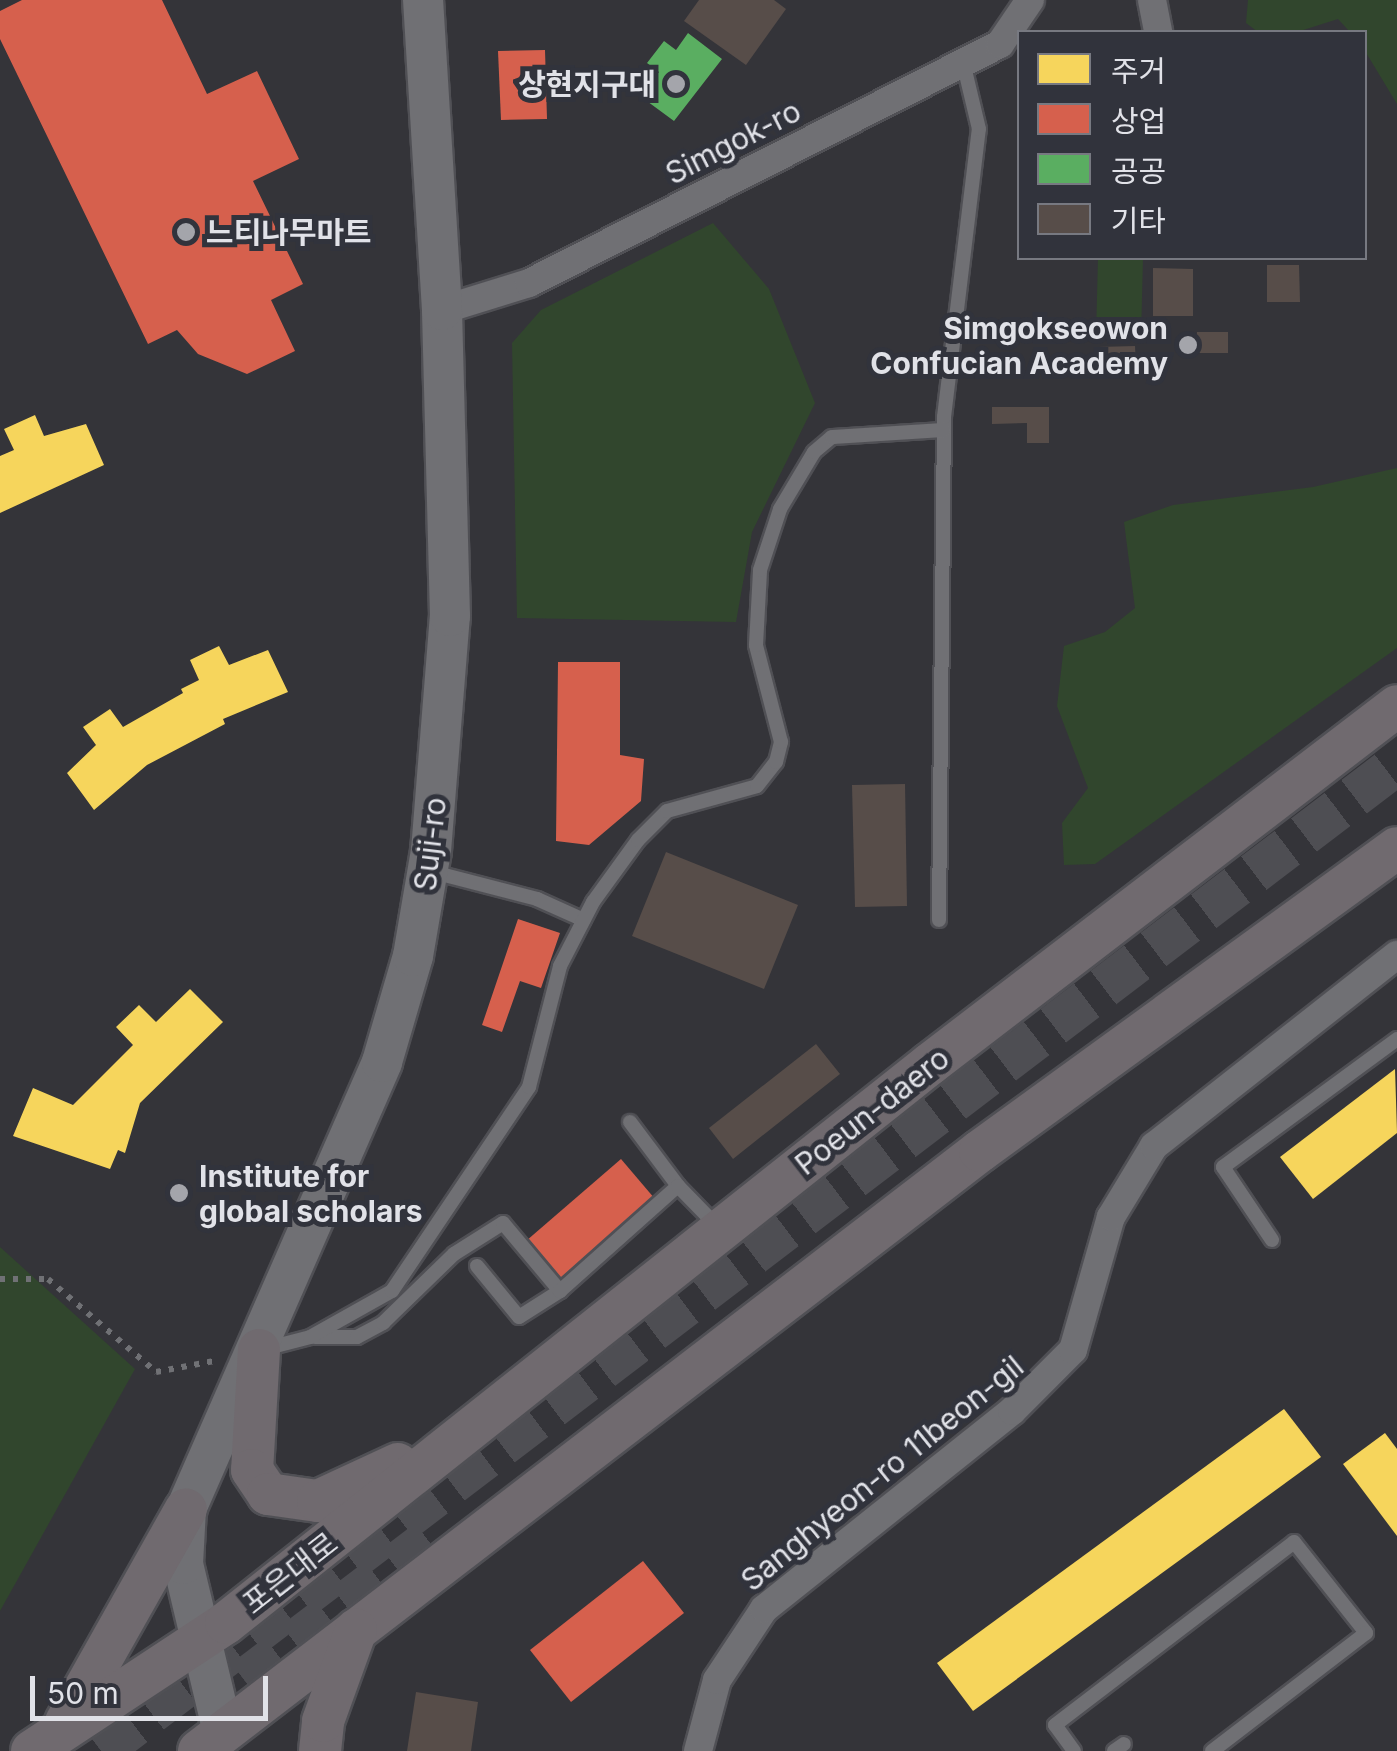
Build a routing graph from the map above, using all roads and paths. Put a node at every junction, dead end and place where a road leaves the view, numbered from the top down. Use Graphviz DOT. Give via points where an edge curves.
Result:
graph roads {
  1 [pos="423,0"];
  2 [pos="1030,0"];
  3 [pos="1152,0"];
  4 [pos="1158,30"];
  5 [pos="964,62"];
  6 [pos="442,310"];
  7 [pos="944,430"];
  8 [pos="1397,706"];
  9 [pos="1397,848"];
  10 [pos="428,871"];
  11 [pos="584,920"];
  12 [pos="940,920"];
  13 [pos="1397,955"];
  14 [pos="1397,1039"];
  15 [pos="630,1122"];
  16 [pos="678,1186"];
  17 [pos="722,1230"];
  18 [pos="1272,1240"];
  19 [pos="478,1266"];
  20 [pos="0,1279"];
  21 [pos="560,1291"];
  22 [pos="310,1338"];
  23 [pos="259,1350"];
  24 [pos="454,1443"];
  25 [pos="186,1509"];
  26 [pos="356,1629"];
  27 [pos="198,1642"];
  28 [pos="211,1741"];
  29 [pos="45,1742"];
  30 [pos="1228,1746"];
  31 [pos="320,1751"];
  32 [pos="698,1751"];
  33 [pos="1074,1751"];
  34 [pos="1212,1751"];
  1 -- 6 [label="main road, Suji-ro"];
  2 -- 5 [label="street, Simgok-ro" via="1000,44"];
  3 -- 4 [label="street"];
  5 -- 6 [label="street, Simgok-ro" via="529,283"];
  5 -- 7 [label="lane" via="978,129"];
  6 -- 10 [label="main road, Suji-ro" via="450,616"];
  7 -- 11 [label="lane" via="832,437 814,452 780,509 760,570 756,645 780,742 776,762 758,786 666,811"];
  7 -- 12 [label="lane"];
  8 -- 17 [label="main road, Poeun-daero"];
  9 -- 26 [label="main road" via="980,1151"];
  10 -- 11 [label="lane" via="537,898"];
  10 -- 23 [label="main road, Suji-ro" via="413,956 382,1062"];
  11 -- 22 [label="lane" via="560,966 529,1087 431,1242 392,1291"];
  13 -- 32 [label="street, Sanghyeon-ro 11beon-gil" via="1154,1146 1112,1218 1073,1350 1012,1411 764,1608 717,1680"];
  14 -- 18 [label="lane" via="1223,1168"];
  15 -- 16 [label="lane"];
  16 -- 17 [label="lane"];
  16 -- 21 [label="lane"];
  17 -- 24 [label="main road, Poeun-daero"];
  19 -- 21 [label="lane" via="518,1317"];
  20 -- 23 [label="path" via="48,1279 156,1372"];
  21 -- 22 [label="lane" via="503,1223 454,1254 383,1323 357,1337"];
  22 -- 23 [label="lane"];
  23 -- 24 [label="main road" via="252,1470 268,1494 318,1501"];
  23 -- 25 [label="main road, Suji-ro"];
  24 -- 27 [label="main road, Poeun-daero"];
  25 -- 27 [label="main road, Suji-ro" via="183,1564"];
  25 -- 29 [label="main road" via="119,1637"];
  26 -- 28 [label="main road"];
  26 -- 31 [label="main road" via="323,1721"];
  27 -- 28 [label="main road, Suji-ro"];
  27 -- 29 [label="main road, Poeun-daero"];
  30 -- 33 [label="lane" via="1366,1633 1294,1542 1055,1725"];
  30 -- 34 [label="lane"];
}
